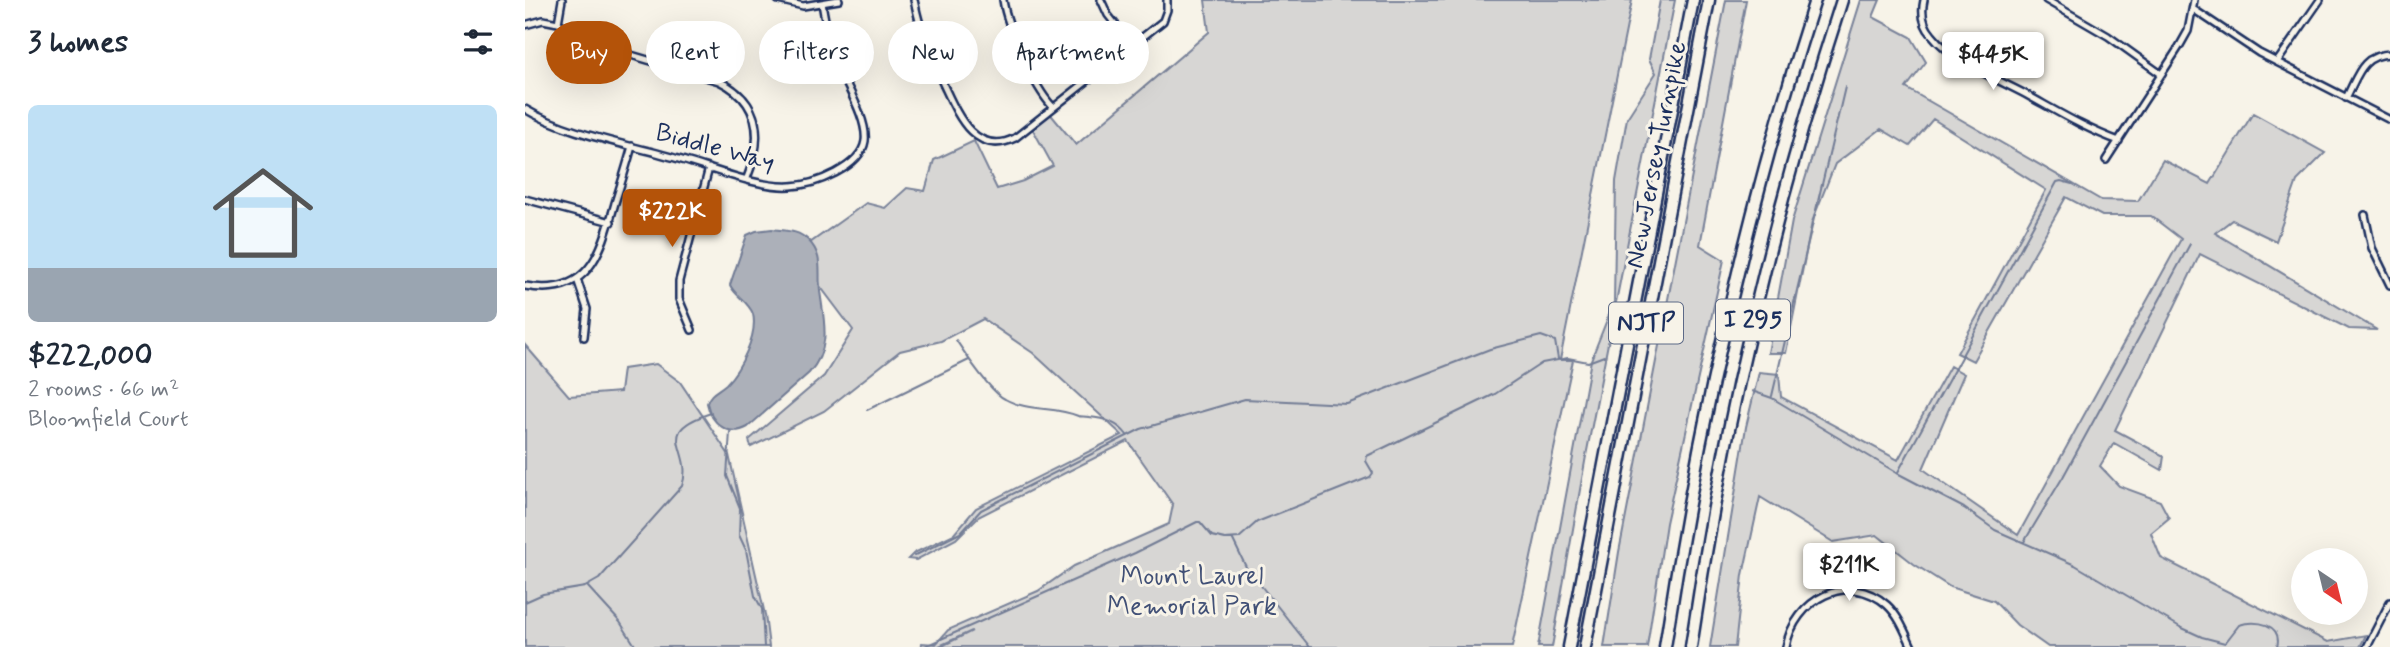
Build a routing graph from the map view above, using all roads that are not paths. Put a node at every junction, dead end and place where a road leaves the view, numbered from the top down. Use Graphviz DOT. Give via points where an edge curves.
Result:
graph roads {
  1 [pos="562,0"];
  2 [pos="778,0"];
  3 [pos="839,0"];
  4 [pos="914,0"];
  5 [pos="1003,0"];
  6 [pos="1101,0"];
  7 [pos="1167,0"];
  8 [pos="1693,0"];
  9 [pos="1709,0"];
  10 [pos="1815,0"];
  11 [pos="1842,0"];
  12 [pos="1924,0"];
  13 [pos="2046,0"];
  14 [pos="2194,0"];
  15 [pos="2320,0"];
  16 [pos="822,3"];
  17 [pos="2193,9"];
  18 [pos="548,21"];
  19 [pos="558,21"];
  20 [pos="1113,21"];
  21 [pos="525,25"];
  22 [pos="1149,32"];
  23 [pos="632,54"];
  24 [pos="2390,54"];
  25 [pos="2277,62"];
  26 [pos="2161,74"];
  27 [pos="1081,84"];
  28 [pos="2346,98"];
  29 [pos="1052,106"];
  30 [pos="525,109"];
  31 [pos="2390,120"];
  32 [pos="2119,141"];
  33 [pos="632,146"];
  34 [pos="2106,160"];
  35 [pos="709,167"];
  36 [pos="747,178"];
  37 [pos="525,199"];
  38 [pos="2365,215"];
  39 [pos="611,222"];
  40 [pos="577,279"];
  41 [pos="2390,285"];
  42 [pos="525,286"];
  43 [pos="692,330"];
  44 [pos="584,337"];
  45 [pos="2390,602"];
  46 [pos="1569,647"];
  47 [pos="1585,647"];
  48 [pos="1665,647"];
  49 [pos="1691,647"];
  50 [pos="1786,647"];
  51 [pos="1912,647"];
  52 [pos="2367,647"];
  1 -- 19 [label="street"];
  2 -- 16 [label="street" via="794,5"];
  3 -- 16 [label="street"];
  4 -- 29 [label="street" via="926,49 970,132 989,141 1011,140"];
  5 -- 29 [label="street" via="1013,34"];
  6 -- 20 [label="street"];
  7 -- 22 [label="street" via="1163,21"];
  8 -- 46 [label="highway, New Jersey Turnpike / NJTP"];
  9 -- 47 [label="highway, New Jersey Turnpike / NJTP"];
  10 -- 48 [label="highway, I 295" via="1727,317"];
  11 -- 49 [label="highway, I 295" via="1791,170 1751,329 1718,485"];
  12 -- 32 [label="street" via="1927,28 1943,46 2079,124"];
  13 -- 26 [label="street"];
  14 -- 17 [label="street"];
  15 -- 25 [label="street"];
  16 -- 36 [label="street, Biddle Way" via="833,53 863,126 862,149 839,169 801,185 773,185"];
  17 -- 25 [label="street"];
  17 -- 26 [label="street" via="2188,31"];
  18 -- 21 [label="street"];
  23 -- 36 [label="street" via="719,81 736,91 751,112 757,138"];
  24 -- 28 [label="street" via="2363,64"];
  25 -- 28 [label="street"];
  26 -- 32 [label="street"];
  27 -- 29 [label="street"];
  28 -- 31 [label="street"];
  30 -- 33 [label="street, Biddle Way" via="566,128"];
  32 -- 34 [label="street"];
  33 -- 35 [label="street, Biddle Way"];
  33 -- 39 [label="street"];
  35 -- 36 [label="street, Biddle Way"];
  35 -- 43 [label="street" via="679,281 679,299"];
  37 -- 39 [label="street"];
  38 -- 41 [label="street" via="2372,248"];
  39 -- 40 [label="street" via="600,253"];
  40 -- 42 [label="street" via="551,288"];
  40 -- 44 [label="street" via="587,309"];
  45 -- 52 [label="street"];
  50 -- 51 [label="street" via="1792,625 1806,607 1825,595 1847,590 1887,605"];
}
